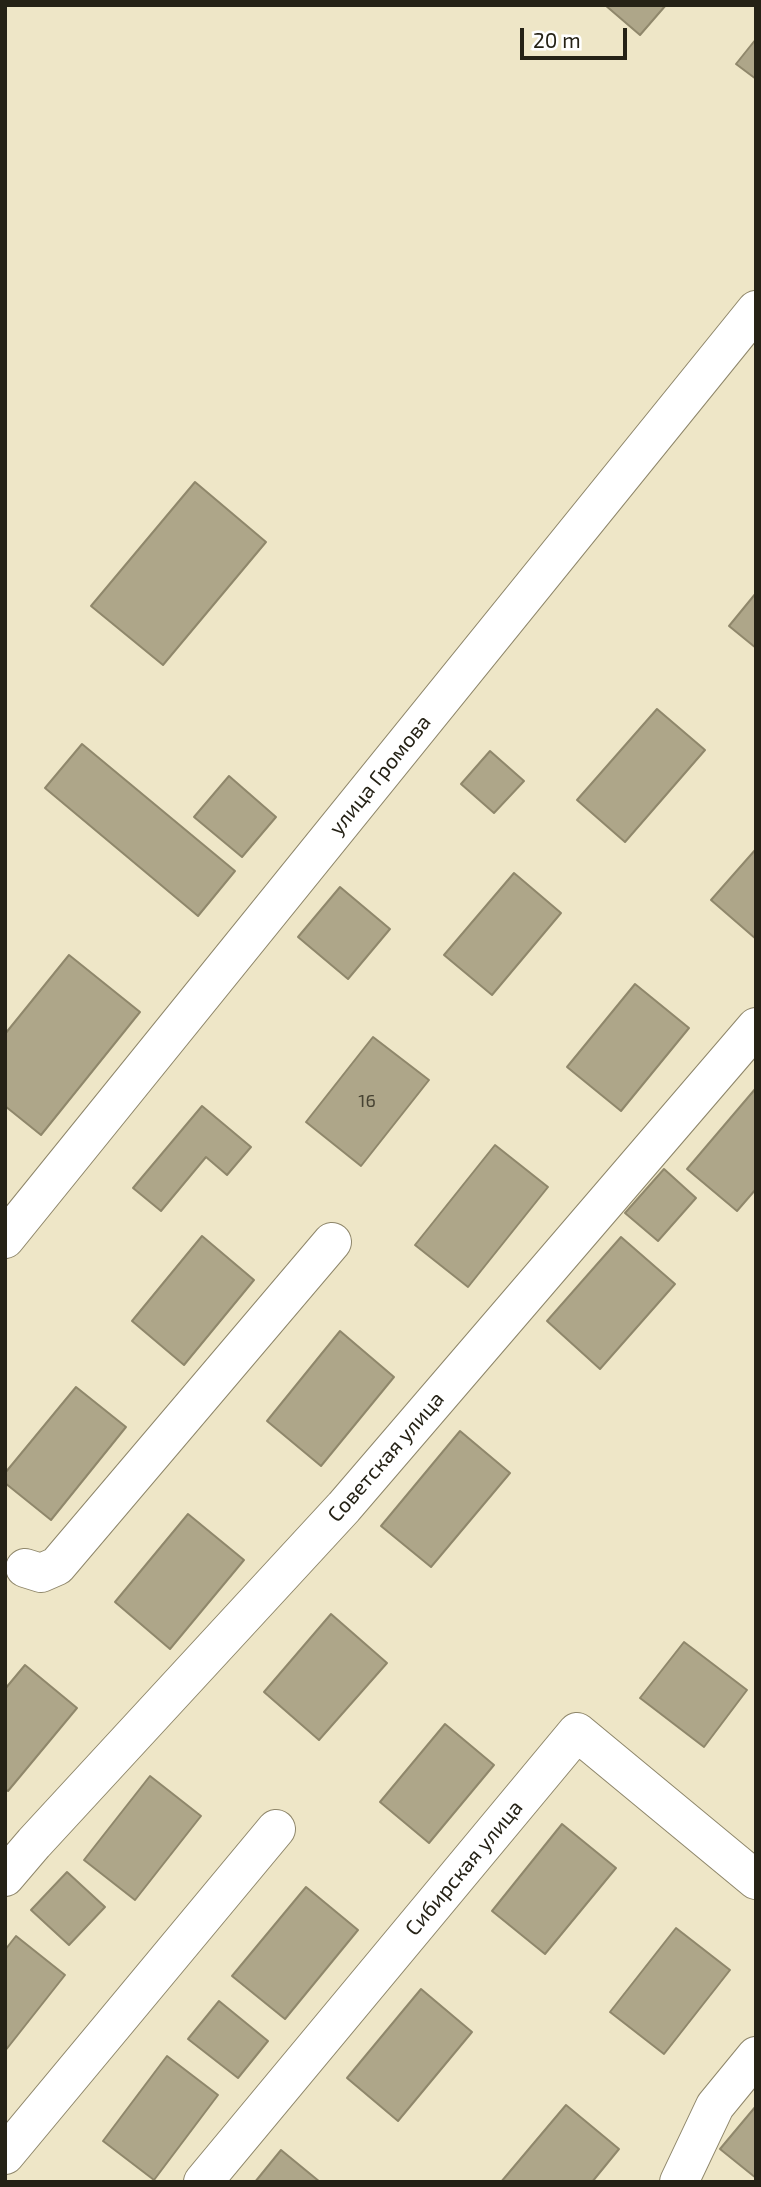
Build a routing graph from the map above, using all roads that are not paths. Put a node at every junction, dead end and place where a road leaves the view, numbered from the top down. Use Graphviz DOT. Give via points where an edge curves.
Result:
graph roads {
  1 [pos="756,310"];
  2 [pos="756,1027"];
  3 [pos="5,1239"];
  4 [pos="332,1242"];
  5 [pos="12,1571"];
  6 [pos="276,1829"];
  7 [pos="5,1877"];
  8 [pos="756,1880"];
  9 [pos="756,2056"];
  10 [pos="5,2155"];
  11 [pos="204,2182"];
  12 [pos="679,2182"];
  1 -- 3 [label="street, улица Громова"];
  2 -- 7 [label="street, Советская улица" via="344,1507"];
  4 -- 5 [label="street" via="57,1566 41,1573"];
  6 -- 10 [label="street"];
  8 -- 11 [label="street, Сибирская улица" via="577,1732"];
  9 -- 12 [label="street" via="715,2106"];
}
